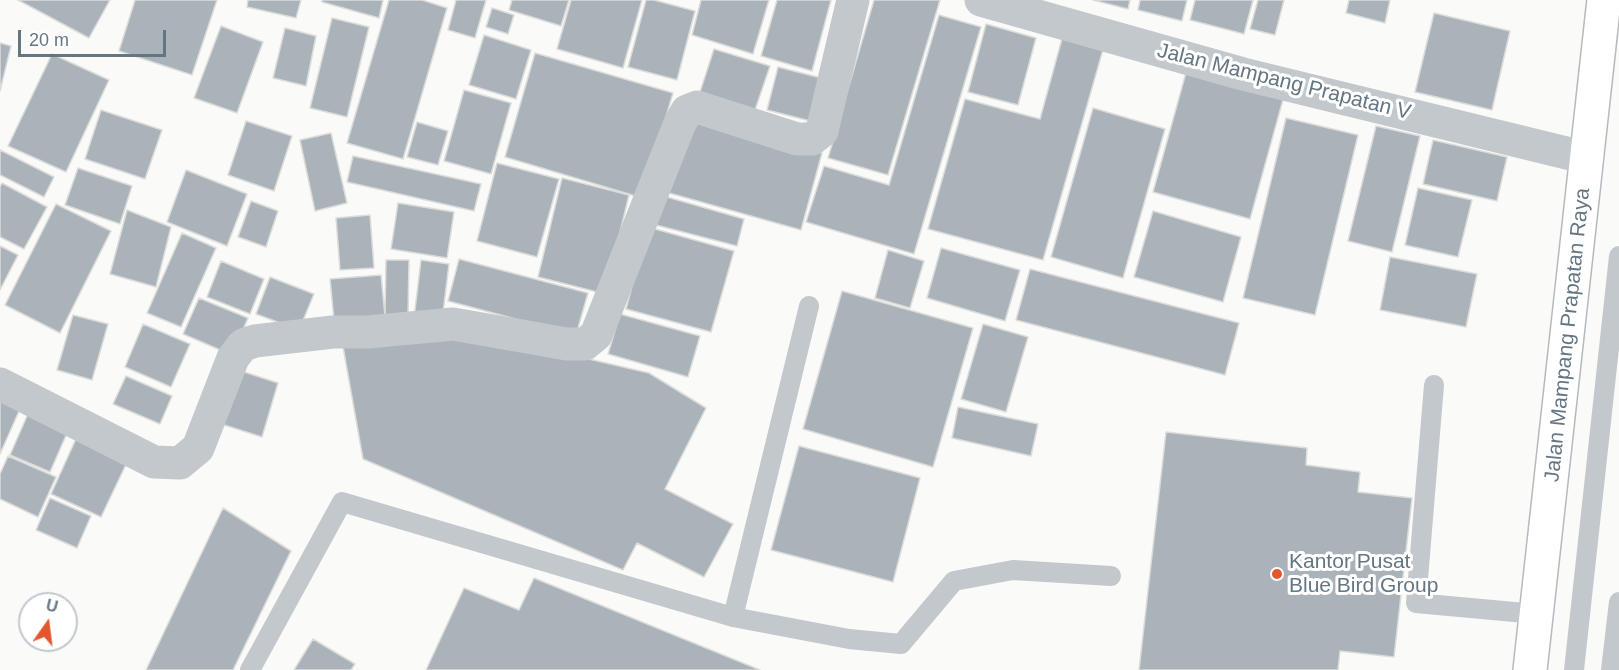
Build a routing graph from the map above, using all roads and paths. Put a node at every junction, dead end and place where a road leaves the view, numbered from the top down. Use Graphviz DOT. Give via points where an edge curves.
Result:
graph roads {
  1 [pos="853,0"];
  2 [pos="981,0"];
  3 [pos="1604,0"];
  4 [pos="1587,158"];
  5 [pos="1619,256"];
  6 [pos="809,306"];
  7 [pos="0,384"];
  8 [pos="1434,385"];
  9 [pos="1111,576"];
  10 [pos="1619,602"];
  11 [pos="1536,614"];
  12 [pos="733,616"];
  13 [pos="250,670"];
  14 [pos="1530,670"];
  15 [pos="1574,670"];
  16 [pos="1611,670"];
  1 -- 7 [label="street" via="822,131 812,139 797,139 697,107 687,111 596,335 585,344 453,324 255,340 243,345 233,358 198,448 180,463 154,462"];
  2 -- 4 [label="street, Jalan Mampang Prapatan V" via="1243,74"];
  3 -- 4 [label="main road, Jalan Mampang Prapatan Raya"];
  4 -- 11 [label="main road, Jalan Mampang Prapatan Raya"];
  5 -- 15 [label="lane"];
  6 -- 12 [label="lane"];
  8 -- 11 [label="lane" via="1416,603"];
  9 -- 12 [label="lane" via="1013,570 954,581 901,644 849,639"];
  10 -- 16 [label="lane"];
  11 -- 14 [label="main road, Jalan Mampang Prapatan Raya"];
  12 -- 13 [label="lane" via="342,502"];
}
